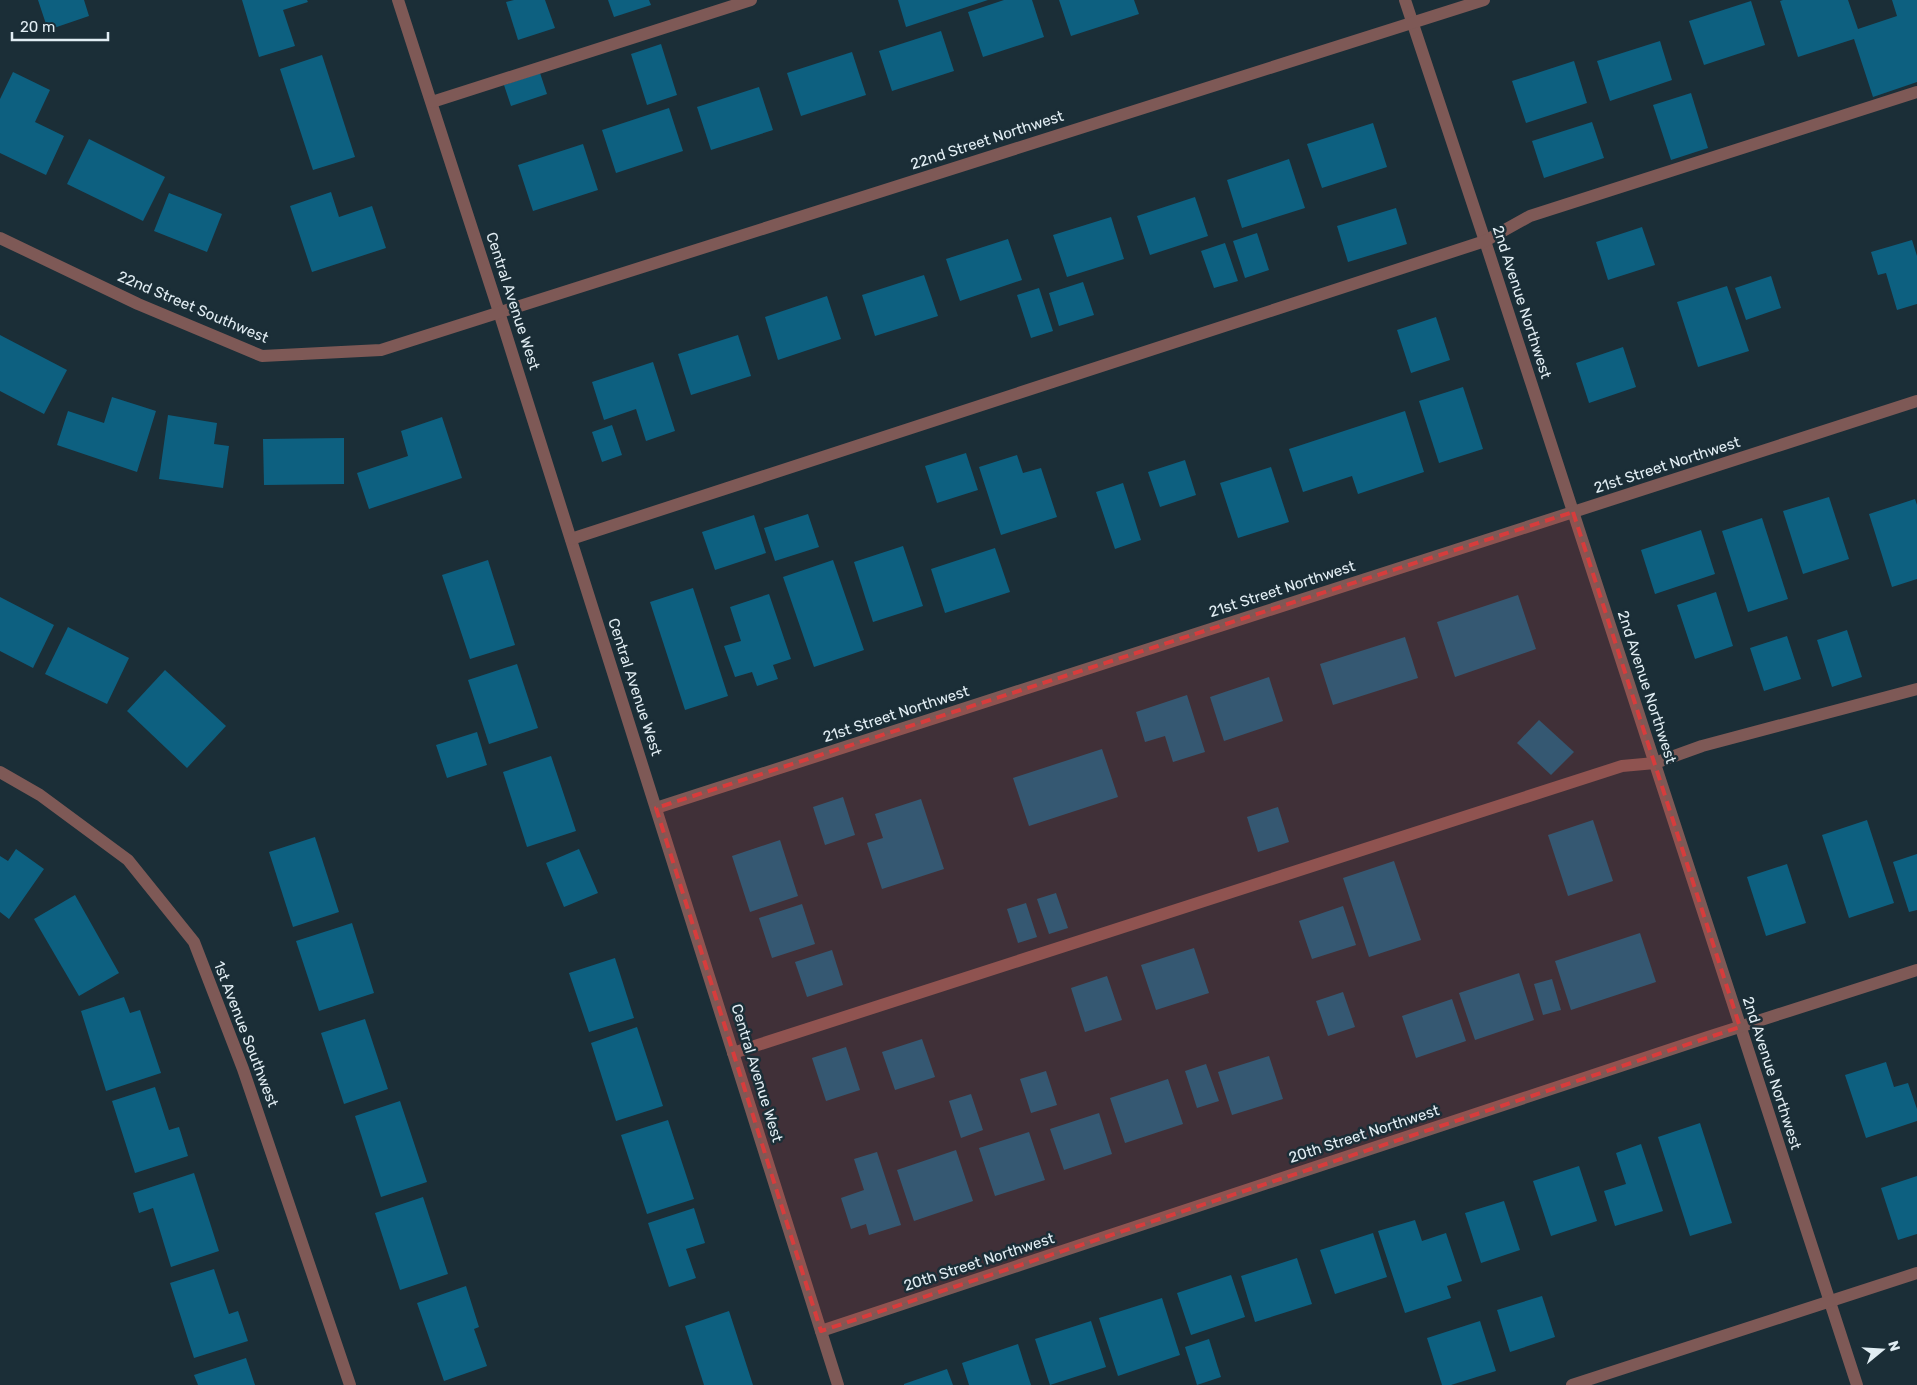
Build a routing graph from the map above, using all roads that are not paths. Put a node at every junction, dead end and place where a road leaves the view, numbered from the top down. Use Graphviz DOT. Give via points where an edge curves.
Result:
graph roads {
  1 [pos="398,0"];
  2 [pos="750,0"];
  3 [pos="1405,0"];
  4 [pos="1484,0"];
  5 [pos="1413,23"];
  6 [pos="1917,92"];
  7 [pos="432,102"];
  8 [pos="0,238"];
  9 [pos="1485,241"];
  10 [pos="500,312"];
  11 [pos="1917,401"];
  12 [pos="1573,512"];
  13 [pos="571,539"];
  14 [pos="1917,689"];
  15 [pos="1655,764"];
  16 [pos="0,772"];
  17 [pos="656,808"];
  18 [pos="1917,970"];
  19 [pos="1740,1027"];
  20 [pos="733,1053"];
  21 [pos="1917,1273"];
  22 [pos="1829,1302"];
  23 [pos="821,1331"];
  24 [pos="350,1385"];
  25 [pos="838,1385"];
  26 [pos="1572,1385"];
  27 [pos="1857,1385"];
  1 -- 7 [label="street, Central Avenue West"];
  2 -- 7 [label="street"];
  3 -- 5 [label="street, 2nd Avenue Northwest"];
  4 -- 5 [label="street, 22nd Street Northwest"];
  5 -- 9 [label="street, 2nd Avenue Northwest"];
  5 -- 10 [label="street, 22nd Street Northwest"];
  6 -- 9 [label="street" via="1530,216"];
  7 -- 10 [label="street, Central Avenue West"];
  8 -- 10 [label="street, 22nd Street Southwest" via="138,304 262,356 381,350"];
  9 -- 12 [label="street, 2nd Avenue Northwest"];
  9 -- 13 [label="street"];
  10 -- 13 [label="street, Central Avenue West"];
  11 -- 12 [label="street, 21st Street Northwest"];
  12 -- 15 [label="street, 2nd Avenue Northwest"];
  12 -- 17 [label="street, 21st Street Northwest"];
  13 -- 17 [label="street, Central Avenue West"];
  14 -- 15 [label="street" via="1702,746"];
  15 -- 19 [label="street, 2nd Avenue Northwest"];
  15 -- 20 [label="street" via="1622,766"];
  16 -- 24 [label="street, 1st Avenue Southwest" via="40,795 128,860 194,942 243,1070"];
  17 -- 20 [label="street, Central Avenue West"];
  18 -- 19 [label="street, 20th Street Northwest"];
  19 -- 22 [label="street, 2nd Avenue Northwest"];
  19 -- 23 [label="street, 20th Street Northwest"];
  20 -- 23 [label="street, Central Avenue West"];
  21 -- 22 [label="street"];
  22 -- 26 [label="street"];
  22 -- 27 [label="street, 2nd Avenue Northwest"];
  23 -- 25 [label="street, Central Avenue West"];
}
